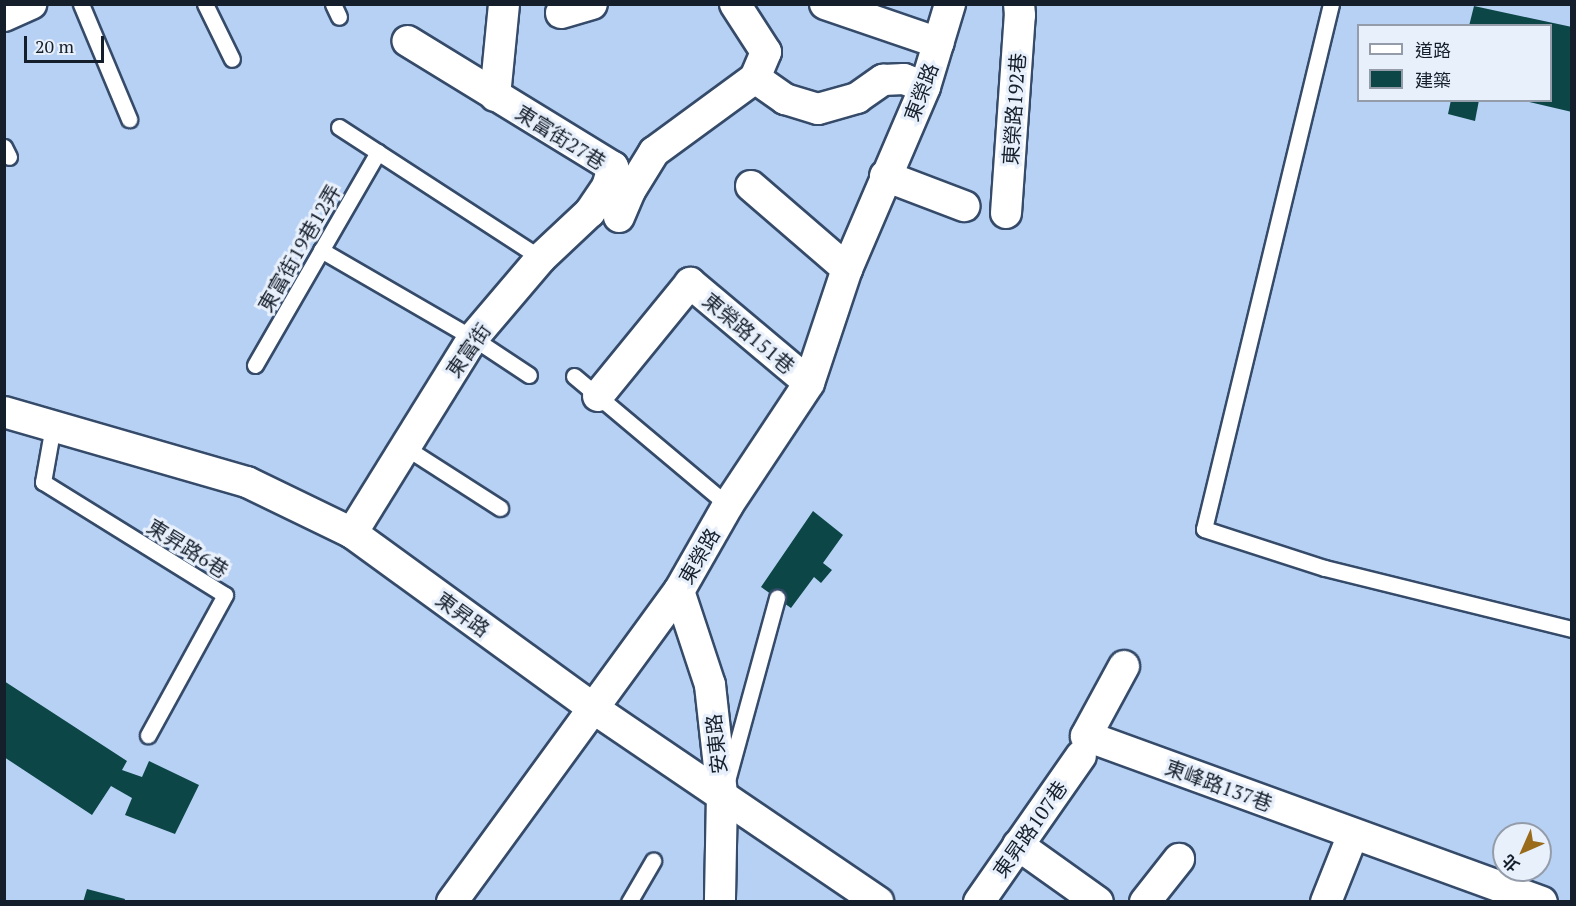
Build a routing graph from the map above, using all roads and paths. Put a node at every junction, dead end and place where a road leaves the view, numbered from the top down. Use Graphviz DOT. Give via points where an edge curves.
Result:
graph roads {
  1 [pos="31,4"];
  2 [pos="81,4"];
  3 [pos="205,4"];
  4 [pos="504,4"];
  5 [pos="592,4"];
  6 [pos="735,4"];
  7 [pos="825,4"];
  8 [pos="950,4"];
  9 [pos="1019,4"];
  10 [pos="1331,4"];
  11 [pos="561,14"];
  12 [pos="4,16"];
  13 [pos="407,41"];
  14 [pos="939,43"];
  15 [pos="232,59"];
  16 [pos="755,78"];
  17 [pos="925,87"];
  18 [pos="495,96"];
  19 [pos="129,118"];
  20 [pos="339,126"];
  21 [pos="378,152"];
  22 [pos="885,176"];
  23 [pos="607,186"];
  24 [pos="751,186"];
  25 [pos="964,206"];
  26 [pos="1006,213"];
  27 [pos="620,218"];
  28 [pos="321,250"];
  29 [pos="541,258"];
  30 [pos="847,269"];
  31 [pos="473,338"];
  32 [pos="255,364"];
  33 [pos="529,375"];
  34 [pos="574,376"];
  35 [pos="809,383"];
  36 [pos="598,396"];
  37 [pos="4,412"];
  38 [pos="52,426"];
  39 [pos="405,447"];
  40 [pos="728,505"];
  41 [pos="500,508"];
  42 [pos="352,533"];
  43 [pos="679,591"];
  44 [pos="777,598"];
  45 [pos="1572,629"];
  46 [pos="1124,666"];
  47 [pos="593,708"];
  48 [pos="148,735"];
  49 [pos="1083,746"];
  50 [pos="722,794"];
  51 [pos="1353,834"];
  52 [pos="1018,845"];
  53 [pos="1179,859"];
  54 [pos="653,861"];
  55 [pos="452,902"];
  56 [pos="629,902"];
  57 [pos="720,902"];
  58 [pos="878,902"];
  59 [pos="979,902"];
  60 [pos="1098,902"];
  61 [pos="1145,902"];
  62 [pos="1326,902"];
  63 [pos="1542,902"];
  1 -- 12 [label="street"];
  2 -- 19 [label="lane"];
  3 -- 15 [label="lane"];
  4 -- 18 [label="street, 東富街27巷"];
  5 -- 11 [label="street"];
  6 -- 16 [label="street" via="766,52"];
  7 -- 14 [label="street"];
  8 -- 14 [label="street, 東榮路"];
  9 -- 26 [label="street, 東榮路192巷"];
  10 -- 45 [label="lane" via="1204,529 1325,568"];
  13 -- 18 [label="street, 東富街27巷"];
  14 -- 17 [label="street, 東榮路"];
  16 -- 17 [label="street" via="784,99 818,109 857,98 883,80 904,79"];
  16 -- 27 [label="street" via="654,152 630,190"];
  17 -- 22 [label="street, 東榮路"];
  18 -- 23 [label="street, 東富街27巷" via="613,167"];
  20 -- 21 [label="lane"];
  21 -- 28 [label="lane, 東富街19巷12弄"];
  21 -- 29 [label="lane"];
  22 -- 25 [label="street"];
  22 -- 30 [label="street, 東榮路"];
  23 -- 29 [label="street, 東富街" via="590,212"];
  24 -- 30 [label="street"];
  28 -- 31 [label="lane"];
  28 -- 32 [label="lane, 東富街19巷12弄"];
  29 -- 31 [label="street, 東富街"];
  30 -- 35 [label="street, 東榮路"];
  31 -- 33 [label="lane"];
  31 -- 39 [label="street, 東富街"];
  34 -- 36 [label="lane"];
  35 -- 36 [label="street, 東榮路151巷" via="690,283"];
  35 -- 40 [label="street, 東榮路"];
  36 -- 40 [label="lane"];
  37 -- 38 [label="street, 東昇路"];
  38 -- 42 [label="street, 東昇路" via="247,482"];
  38 -- 48 [label="lane, 東昇路6巷" via="43,483 225,595"];
  39 -- 41 [label="lane"];
  39 -- 42 [label="street, 東富街"];
  40 -- 43 [label="street, 東榮路"];
  42 -- 47 [label="street, 東昇路"];
  43 -- 47 [label="street, 東榮路"];
  43 -- 50 [label="street, 安東路" via="710,685"];
  44 -- 50 [label="lane"];
  46 -- 49 [label="street, 東昇路107巷"];
  47 -- 50 [label="street, 東昇路"];
  47 -- 55 [label="street, 東榮路"];
  49 -- 51 [label="street, 東峰路137巷"];
  49 -- 52 [label="street, 東昇路107巷"];
  50 -- 57 [label="street, 安東路"];
  50 -- 58 [label="street, 東昇路"];
  51 -- 62 [label="street"];
  51 -- 63 [label="street, 東峰路137巷"];
  52 -- 59 [label="street, 東昇路107巷"];
  52 -- 60 [label="street"];
  53 -- 61 [label="street"];
  54 -- 56 [label="lane"];
}
